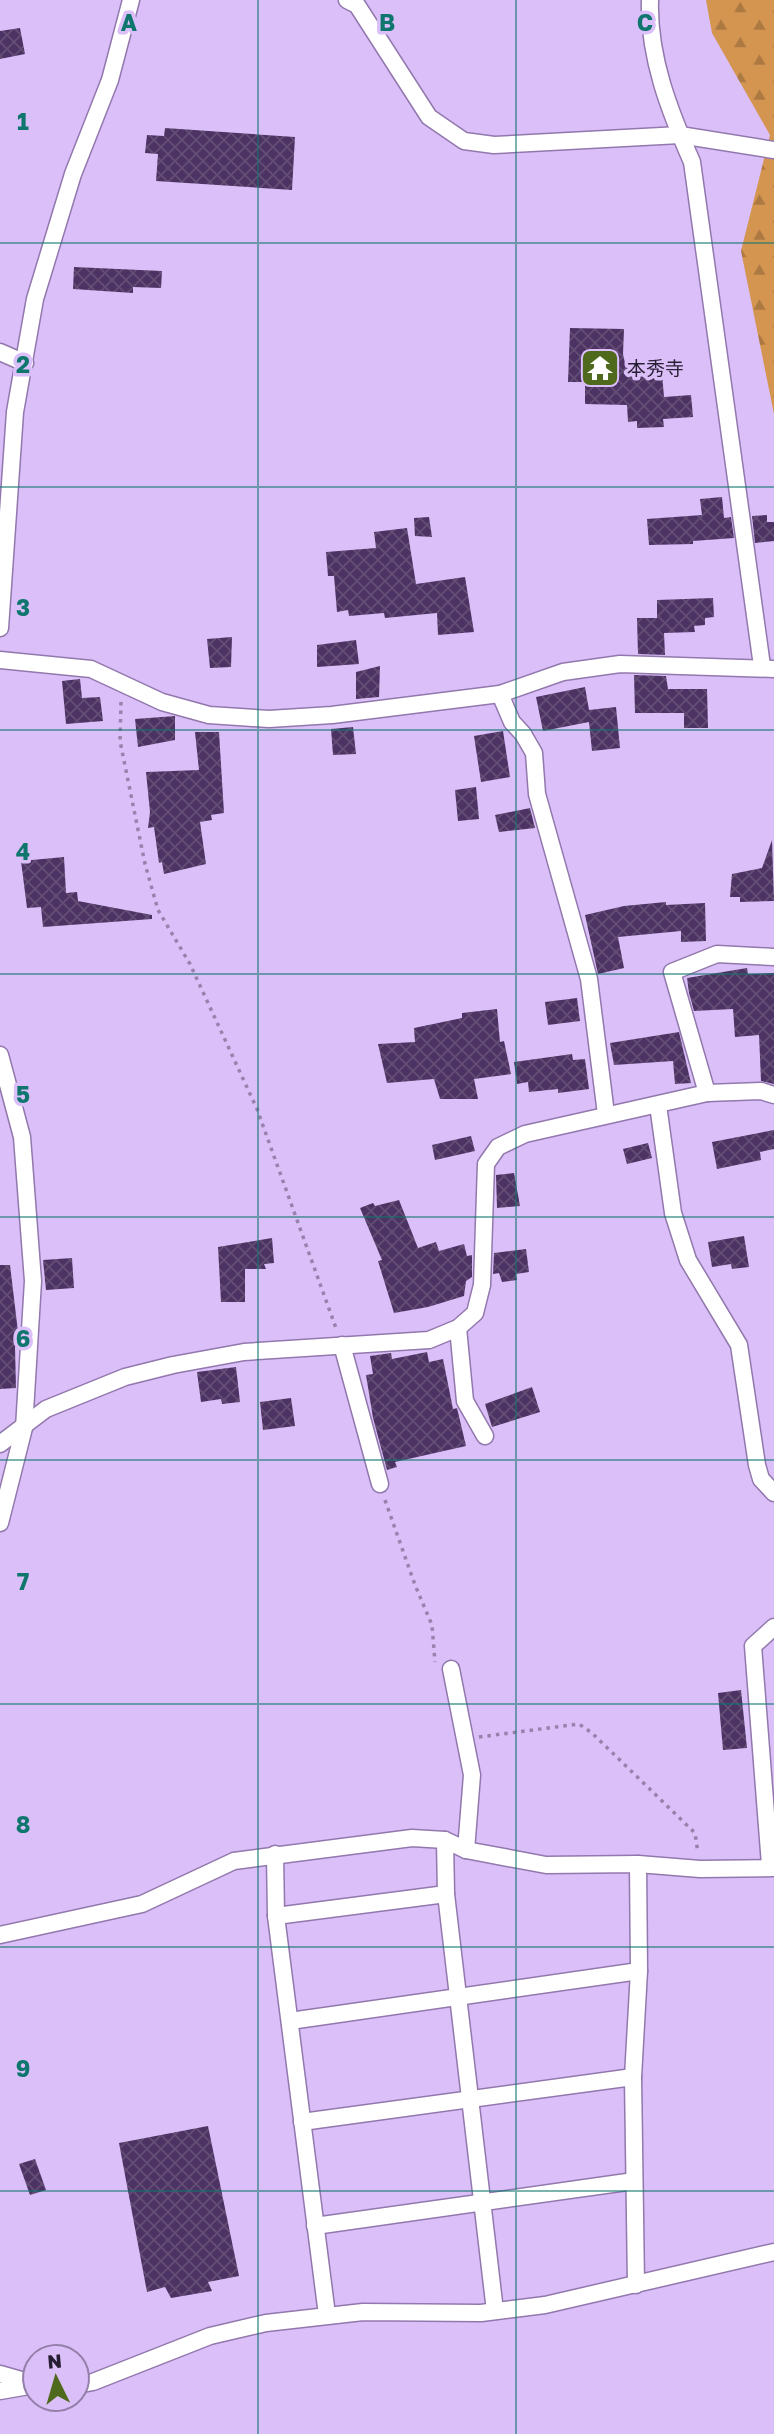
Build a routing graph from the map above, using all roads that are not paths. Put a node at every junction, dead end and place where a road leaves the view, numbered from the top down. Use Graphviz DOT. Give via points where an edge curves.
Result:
graph roads {
  1 [pos="131,0"];
  2 [pos="347,0"];
  3 [pos="650,0"];
  4 [pos="680,135"];
  5 [pos="774,150"];
  6 [pos="0,352"];
  7 [pos="25,363"];
  8 [pos="0,628"];
  9 [pos="0,660"];
  10 [pos="768,668"];
  11 [pos="500,694"];
  12 [pos="774,957"];
  13 [pos="0,1055"];
  14 [pos="707,1093"];
  15 [pos="774,1095"];
  16 [pos="658,1105"];
  17 [pos="606,1114"];
  18 [pos="458,1328"];
  19 [pos="342,1345"];
  20 [pos="24,1428"];
  21 [pos="485,1437"];
  22 [pos="0,1444"];
  23 [pos="380,1485"];
  24 [pos="774,1493"];
  25 [pos="0,1523"];
  26 [pos="774,1627"];
  27 [pos="451,1669"];
  28 [pos="445,1840"];
  29 [pos="466,1850"];
  30 [pos="275,1854"];
  31 [pos="638,1864"];
  32 [pos="772,1866"];
  33 [pos="446,1894"];
  34 [pos="276,1916"];
  35 [pos="0,1935"];
  36 [pos="639,1971"];
  37 [pos="458,1998"];
  38 [pos="290,2021"];
  39 [pos="633,2077"];
  40 [pos="470,2099"];
  41 [pos="302,2122"];
  42 [pos="634,2181"];
  43 [pos="482,2202"];
  44 [pos="315,2226"];
  45 [pos="774,2252"];
  46 [pos="636,2286"];
  47 [pos="495,2311"];
  48 [pos="327,2315"];
  49 [pos="0,2374"];
  50 [pos="21,2380"];
  51 [pos="91,2382"];
  52 [pos="21,2387"];
  53 [pos="0,2391"];
  1 -- 7 [label="street" via="110,80 51,240"];
  2 -- 4 [label="street" via="357,5 429,117 464,141 494,145"];
  3 -- 4 [label="street" via="657,65"];
  4 -- 5 [label="street"];
  4 -- 10 [label="street" via="692,162"];
  6 -- 7 [label="street"];
  7 -- 8 [label="street" via="15,412"];
  9 -- 11 [label="street" via="91,669 162,702 209,715 269,719 332,715"];
  10 -- 11 [label="street" via="620,664 562,672"];
  11 -- 17 [label="street" via="512,722 534,753 537,794 589,979"];
  12 -- 14 [label="street" via="717,954 672,972"];
  13 -- 20 [label="street" via="22,1137 33,1281"];
  14 -- 15 [label="street" via="761,1091"];
  14 -- 16 [label="street"];
  16 -- 17 [label="street"];
  16 -- 24 [label="street" via="673,1213 688,1260 739,1345 757,1465 761,1479"];
  17 -- 18 [label="street" via="524,1134 498,1147 486,1164 482,1285 475,1312"];
  18 -- 19 [label="street" via="429,1340"];
  18 -- 21 [label="street" via="465,1401"];
  19 -- 20 [label="street" via="244,1352 125,1377 46,1409"];
  19 -- 23 [label="street"];
  20 -- 22 [label="street"];
  20 -- 25 [label="street"];
  26 -- 32 [label="street" via="753,1646"];
  27 -- 29 [label="street" via="472,1776"];
  28 -- 29 [label="street"];
  28 -- 30 [label="street" via="412,1838"];
  28 -- 33 [label="street"];
  29 -- 31 [label="street" via="546,1865"];
  30 -- 34 [label="street"];
  30 -- 35 [label="street" via="234,1861 142,1904"];
  31 -- 32 [label="street" via="700,1869"];
  31 -- 36 [label="street"];
  33 -- 34 [label="street"];
  33 -- 37 [label="street"];
  34 -- 38 [label="street"];
  36 -- 37 [label="street"];
  36 -- 39 [label="street"];
  37 -- 38 [label="street"];
  37 -- 40 [label="street"];
  38 -- 41 [label="street"];
  39 -- 40 [label="street"];
  39 -- 42 [label="street"];
  40 -- 41 [label="street"];
  40 -- 43 [label="street"];
  41 -- 44 [label="street"];
  42 -- 43 [label="street"];
  42 -- 46 [label="street"];
  43 -- 44 [label="street"];
  43 -- 47 [label="street"];
  44 -- 48 [label="street"];
  45 -- 46 [label="street"];
  46 -- 47 [label="street"];
  47 -- 48 [label="street"];
  48 -- 51 [label="street" via="211,2336"];
  49 -- 50 [label="street"];
  52 -- 53 [label="street"];
}
